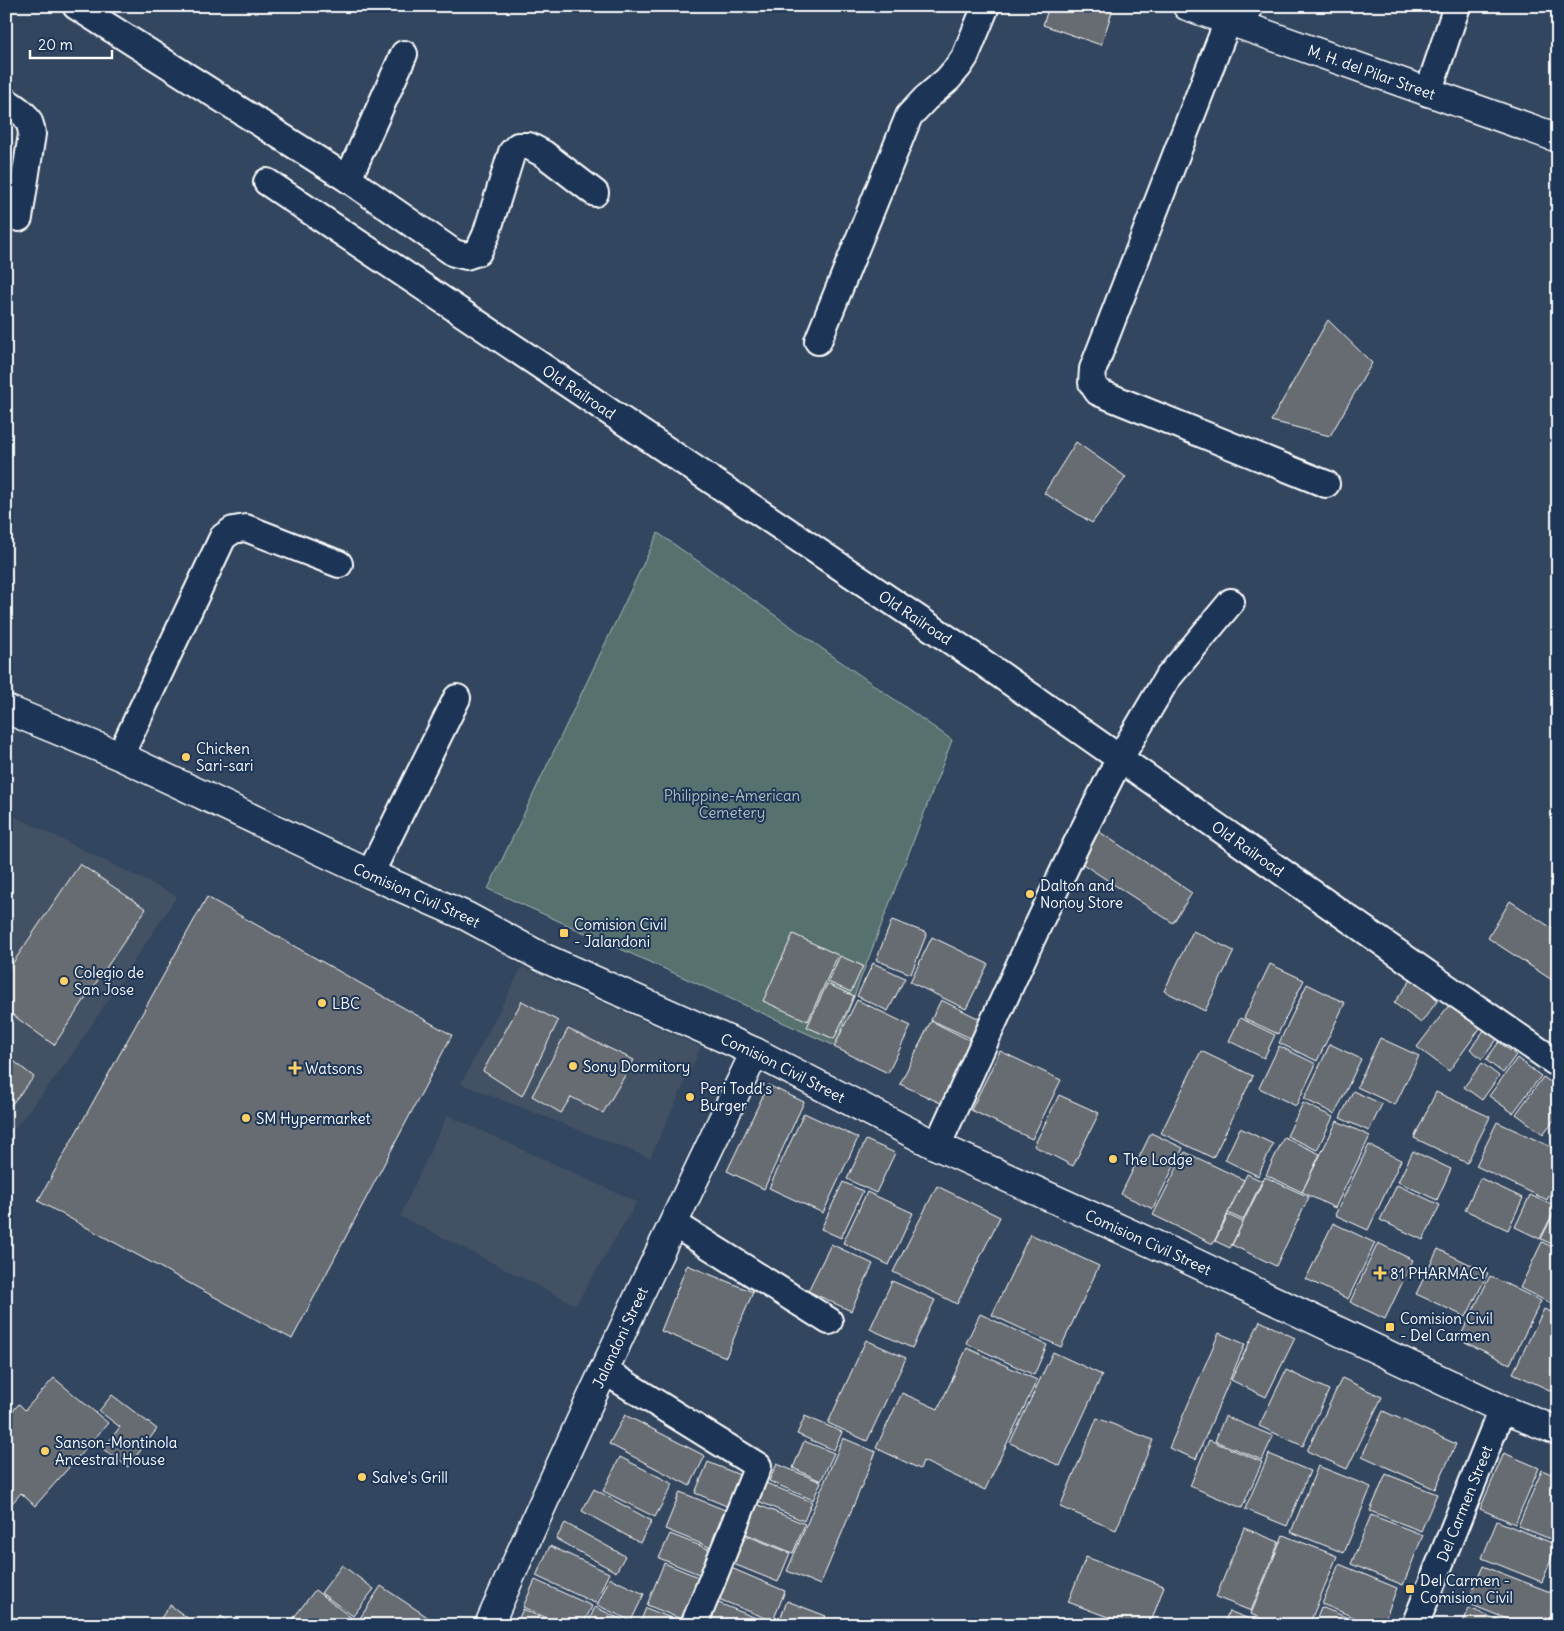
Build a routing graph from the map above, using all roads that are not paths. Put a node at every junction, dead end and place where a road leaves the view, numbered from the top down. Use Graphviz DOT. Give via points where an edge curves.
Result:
graph roads {
  1 [pos="76,6"];
  2 [pos="986,6"];
  3 [pos="1187,6"];
  4 [pos="1457,6"];
  5 [pos="1240,17"];
  6 [pos="404,54"];
  7 [pos="1428,93"];
  8 [pos="6,101"];
  9 [pos="1558,138"];
  10 [pos="348,179"];
  11 [pos="267,182"];
  12 [pos="595,193"];
  13 [pos="19,218"];
  14 [pos="818,341"];
  15 [pos="1326,484"];
  16 [pos="339,564"];
  17 [pos="1231,602"];
  18 [pos="456,698"];
  19 [pos="6,709"];
  20 [pos="120,756"];
  21 [pos="1120,758"];
  22 [pos="370,874"];
  23 [pos="755,1052"];
  24 [pos="1558,1064"];
  25 [pos="937,1146"];
  26 [pos="673,1223"];
  27 [pos="830,1321"];
  28 [pos="603,1370"];
  29 [pos="1502,1409"];
  30 [pos="1557,1430"];
  31 [pos="489,1625"];
  32 [pos="694,1625"];
  33 [pos="1414,1625"];
  1 -- 10 [label="street"];
  2 -- 14 [label="street" via="965,58 910,116"];
  3 -- 5 [label="main road, M. H. del Pilar Street"];
  4 -- 7 [label="street"];
  5 -- 7 [label="main road, M. H. del Pilar Street"];
  5 -- 15 [label="street" via="1093,369 1092,383 1098,392"];
  6 -- 10 [label="street"];
  7 -- 9 [label="main road, M. H. del Pilar Street"];
  8 -- 13 [label="street" via="31,122"];
  10 -- 12 [label="street" via="454,253 466,256 478,252 512,152 518,146 529,146 544,154"];
  11 -- 21 [label="street, Old Railroad" via="967,651"];
  16 -- 20 [label="street" via="246,528 233,530 223,538"];
  17 -- 21 [label="street" via="1166,680"];
  18 -- 22 [label="street"];
  19 -- 20 [label="main road, Comision Civil Street"];
  20 -- 22 [label="main road, Comision Civil Street"];
  21 -- 24 [label="street, Old Railroad"];
  21 -- 25 [label="street" via="1030,942"];
  22 -- 23 [label="main road, Comision Civil Street" via="466,916 542,957"];
  23 -- 25 [label="main road, Comision Civil Street"];
  23 -- 26 [label="main road, Jalandoni Street"];
  25 -- 29 [label="main road, Comision Civil Street" via="1189,1260"];
  26 -- 27 [label="street"];
  26 -- 28 [label="main road, Jalandoni Street"];
  28 -- 31 [label="main road, Jalandoni Street"];
  28 -- 32 [label="street" via="758,1466"];
  29 -- 30 [label="main road, Comision Civil Street"];
  29 -- 33 [label="street, Del Carmen Street"];
}
